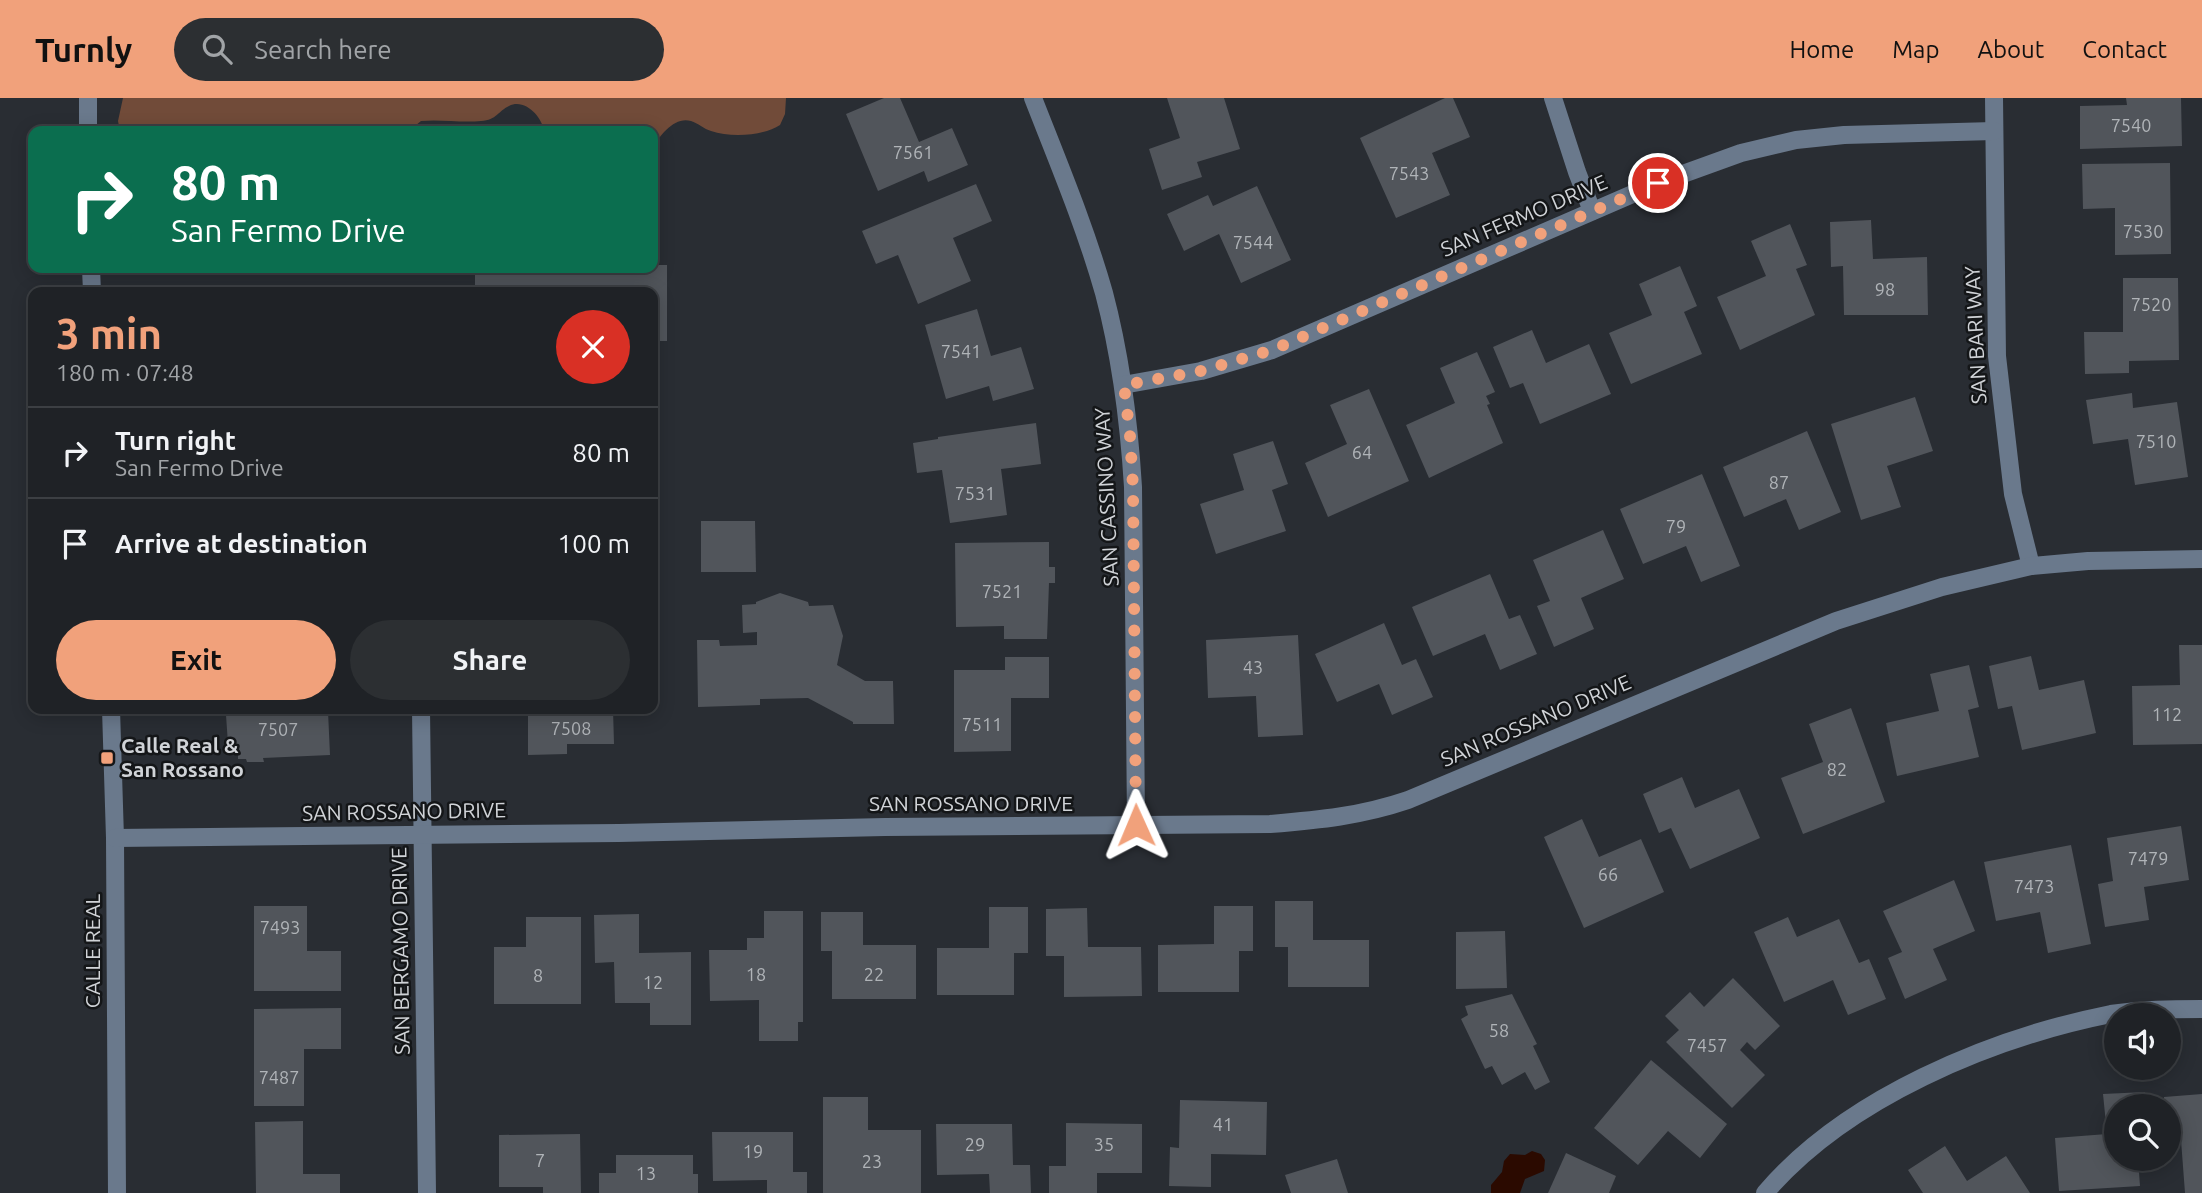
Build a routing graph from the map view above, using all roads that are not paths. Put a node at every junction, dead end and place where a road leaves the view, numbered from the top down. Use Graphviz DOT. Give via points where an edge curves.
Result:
graph roads {
  1 [pos="88,98"];
  2 [pos="1033,98"];
  3 [pos="1553,98"];
  4 [pos="1994,98"];
  5 [pos="88,126"];
  6 [pos="1994,131"];
  7 [pos="1592,211"];
  8 [pos="1124,385"];
  9 [pos="2202,559"];
  10 [pos="2031,566"];
  11 [pos="111,714"];
  12 [pos="421,714"];
  13 [pos="1136,825"];
  14 [pos="422,834"];
  15 [pos="115,838"];
  16 [pos="2202,1009"];
  17 [pos="117,1193"];
  18 [pos="427,1193"];
  19 [pos="1765,1193"];
  1 -- 5 [label="street"];
  2 -- 8 [label="street, SAN CASSINO WAY" via="1093,259"];
  3 -- 7 [label="street"];
  4 -- 6 [label="street, SAN BARI WAY"];
  6 -- 7 [label="street, SAN FERMO DRIVE" via="1796,140 1698,167"];
  6 -- 10 [label="street, SAN BARI WAY" via="1999,377 2013,494"];
  7 -- 8 [label="street, SAN FERMO DRIVE" via="1272,350 1201,371"];
  8 -- 13 [label="street, SAN CASSINO WAY" via="1133,487"];
  9 -- 10 [label="street, SAN ROSSANO DRIVE"];
  10 -- 13 [label="street, SAN ROSSANO DRIVE" via="1942,587 1836,621 1374,812 1270,824"];
  11 -- 15 [label="street, CALLE REAL"];
  12 -- 14 [label="street, SAN BERGAMO DRIVE"];
  13 -- 14 [label="street, SAN ROSSANO DRIVE"];
  14 -- 15 [label="street, SAN ROSSANO DRIVE"];
  14 -- 18 [label="street, SAN BERGAMO DRIVE"];
  15 -- 17 [label="street, CALLE REAL"];
  16 -- 19 [label="street" via="2112,1014 1971,1056 1904,1087 1833,1130"];
}
